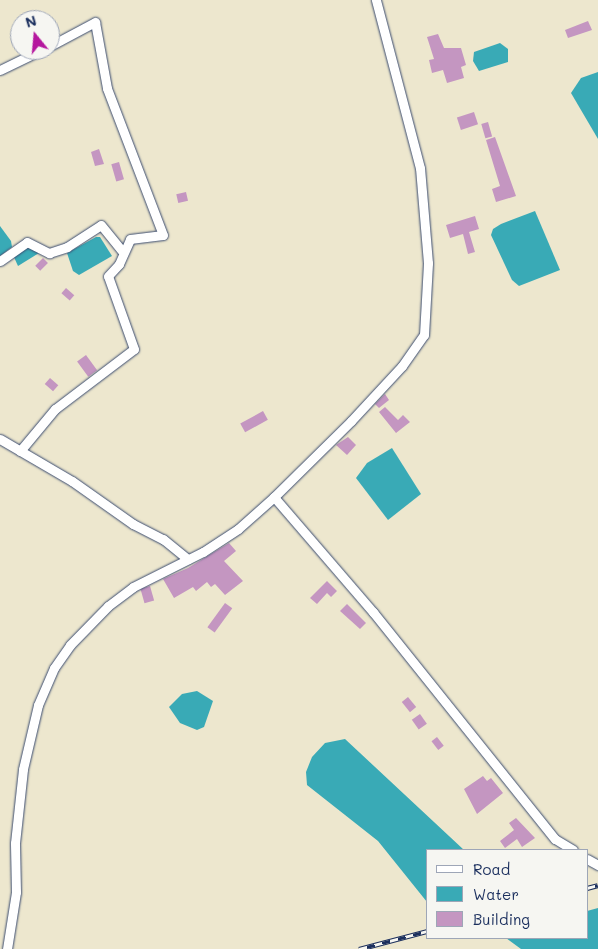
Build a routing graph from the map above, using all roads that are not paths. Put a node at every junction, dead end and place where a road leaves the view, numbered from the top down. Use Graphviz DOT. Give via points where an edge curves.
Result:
graph roads {
  1 [pos="376,0"];
  2 [pos="60,41"];
  3 [pos="20,60"];
  4 [pos="0,70"];
  5 [pos="122,251"];
  6 [pos="0,261"];
  7 [pos="0,439"];
  8 [pos="20,451"];
  9 [pos="274,497"];
  10 [pos="188,559"];
  11 [pos="572,849"];
  12 [pos="7,949"];
  1 -- 9 [label="street" via="420,168 428,263 428,319 424,335 402,366"];
  2 -- 5 [label="street" via="95,22 99,29 107,88 163,235 130,239"];
  3 -- 4 [label="street"];
  5 -- 6 [label="street" via="101,225 67,247 48,252 27,242"];
  5 -- 8 [label="street" via="119,264 108,276 134,350 55,409"];
  7 -- 8 [label="street"];
  8 -- 10 [label="street" via="72,481 133,524 163,539"];
  9 -- 10 [label="street" via="238,529"];
  9 -- 11 [label="street" via="373,612 555,838"];
  10 -- 12 [label="street" via="133,587 108,606 70,645 54,668 38,705 23,769 15,843 16,892"];
}
